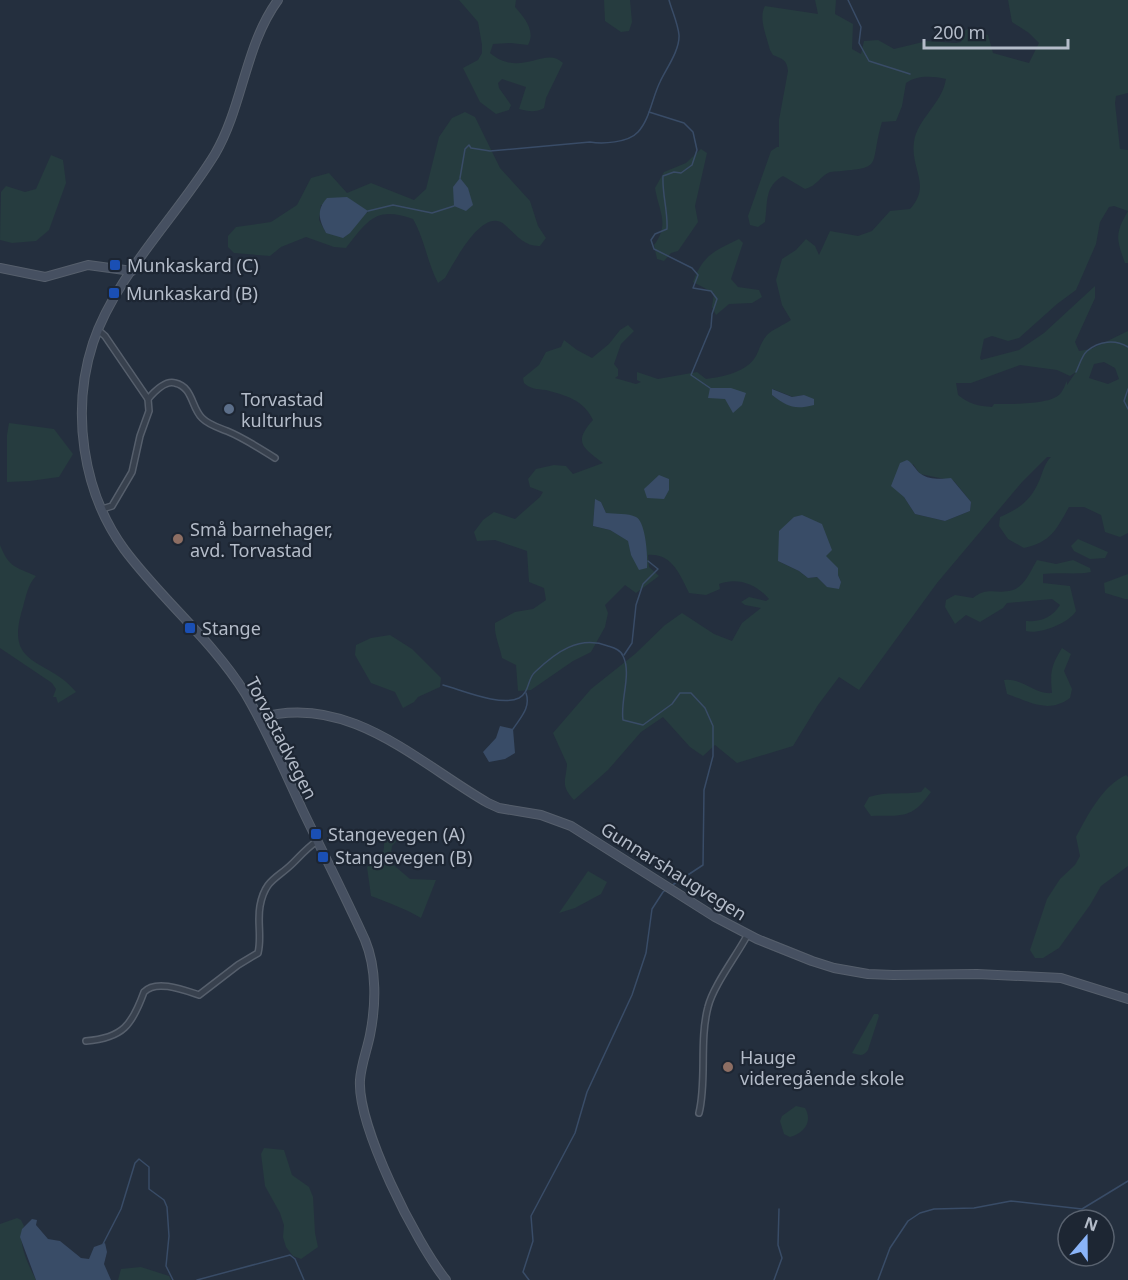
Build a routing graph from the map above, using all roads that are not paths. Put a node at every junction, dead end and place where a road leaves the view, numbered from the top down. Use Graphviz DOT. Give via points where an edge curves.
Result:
graph roads {
  1 [pos="278,0"];
  2 [pos="0,268"];
  3 [pos="132,271"];
  4 [pos="98,330"];
  5 [pos="148,399"];
  6 [pos="276,458"];
  7 [pos="102,508"];
  8 [pos="259,717"];
  9 [pos="317,841"];
  10 [pos="748,934"];
  11 [pos="1128,999"];
  12 [pos="86,1041"];
  13 [pos="699,1113"];
  14 [pos="446,1280"];
  1 -- 3 [label="main road, Torvastadvegen" via="261,30 220,144"];
  2 -- 3 [label="main road" via="45,277 88,265"];
  3 -- 4 [label="main road, Torvastadvegen"];
  4 -- 5 [label="street"];
  4 -- 7 [label="main road, Torvastadvegen" via="84,380 82,426 87,465"];
  5 -- 6 [label="street" via="166,383 184,387 207,422"];
  5 -- 7 [label="street" via="149,411 132,472 112,506"];
  7 -- 8 [label="main road, Torvastadvegen" via="125,550 227,669"];
  8 -- 9 [label="main road, Torvastadvegen"];
  8 -- 10 [label="main road, Gunnarshaugvegen" via="305,712 333,717 394,741 488,803 541,815 579,830 715,918"];
  9 -- 12 [label="street" via="267,886 259,908 258,953 199,996 168,987 147,988 134,1018 123,1030"];
  9 -- 14 [label="main road, Torvastadvegen" via="371,959 372,1018 360,1081 364,1110 406,1216 427,1256"];
  10 -- 11 [label="main road, Gunnarshaugvegen" via="812,962 854,972 1061,978"];
  10 -- 13 [label="street" via="708,1005"];
}
